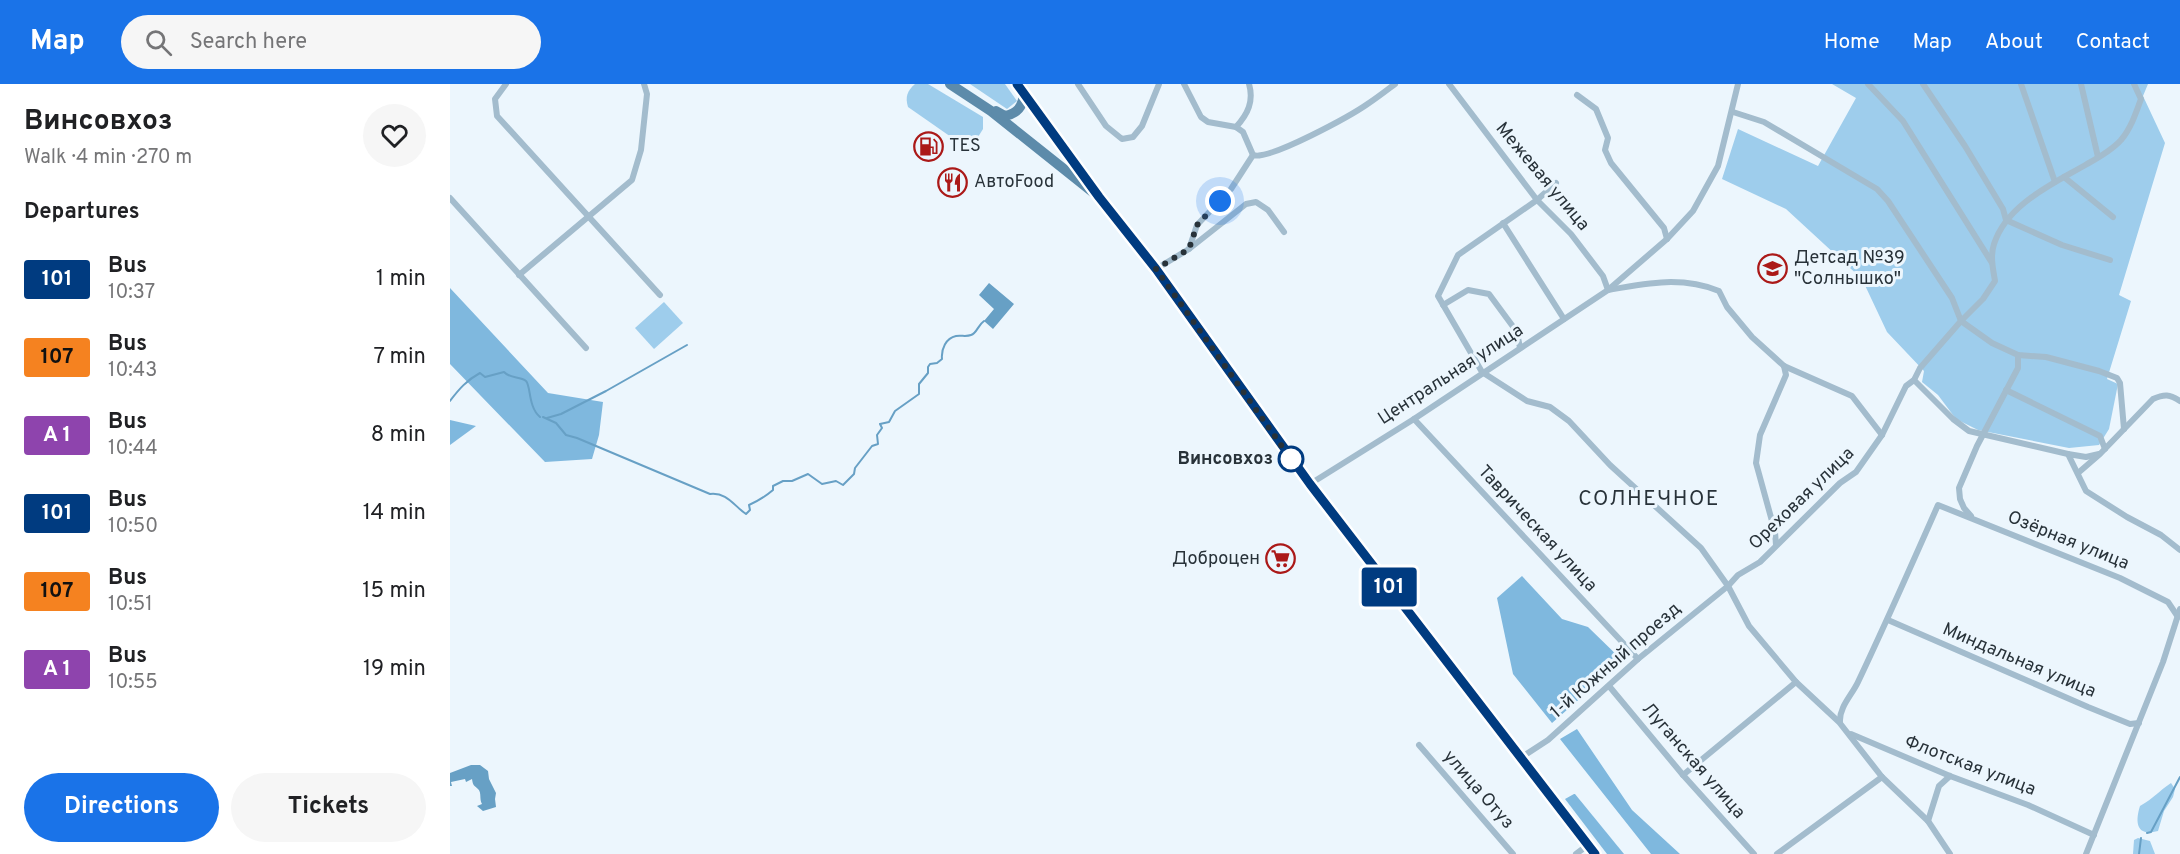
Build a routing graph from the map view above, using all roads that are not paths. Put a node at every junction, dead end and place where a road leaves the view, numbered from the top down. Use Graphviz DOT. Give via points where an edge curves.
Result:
graph roads {
  1 [pos="506,84"];
  2 [pos="644,84"];
  3 [pos="950,84"];
  4 [pos="1017,84"];
  5 [pos="1078,84"];
  6 [pos="1159,84"];
  7 [pos="1184,84"];
  8 [pos="1249,84"];
  9 [pos="1395,84"];
  10 [pos="1449,84"];
  11 [pos="1738,84"];
  12 [pos="1868,84"];
  13 [pos="1923,84"];
  14 [pos="2021,84"];
  15 [pos="2081,84"];
  16 [pos="2134,84"];
  17 [pos="1024,95"];
  18 [pos="1577,95"];
  19 [pos="991,111"];
  20 [pos="1733,112"];
  21 [pos="1236,127"];
  22 [pos="1253,155"];
  23 [pos="2098,158"];
  24 [pos="2064,177"];
  25 [pos="2055,182"];
  26 [pos="1556,183"];
  27 [pos="1099,197"];
  28 [pos="450,198"];
  29 [pos="1537,200"];
  30 [pos="588,217"];
  31 [pos="2113,218"];
  32 [pos="2006,220"];
  33 [pos="1503,223"];
  34 [pos="1284,232"];
  35 [pos="1667,239"];
  36 [pos="1189,249"];
  37 [pos="2110,260"];
  38 [pos="1992,264"];
  39 [pos="1156,269"];
  40 [pos="519,275"];
  41 [pos="1608,290"];
  42 [pos="660,295"];
  43 [pos="1443,305"];
  44 [pos="1564,319"];
  45 [pos="1961,321"];
  46 [pos="586,348"];
  47 [pos="1520,348"];
  48 [pos="2018,355"];
  49 [pos="1784,366"];
  50 [pos="1482,372"];
  51 [pos="1914,380"];
  52 [pos="2006,390"];
  53 [pos="2180,401"];
  54 [pos="1414,419"];
  55 [pos="2124,429"];
  56 [pos="1983,434"];
  57 [pos="1882,435"];
  58 [pos="2103,452"];
  59 [pos="2068,454"];
  60 [pos="2078,473"];
  61 [pos="1310,484"];
  62 [pos="1974,519"];
  63 [pos="1776,545"];
  64 [pos="2180,550"];
  65 [pos="1728,586"];
  66 [pos="2179,613"];
  67 [pos="1888,620"];
  68 [pos="1638,659"];
  69 [pos="1796,682"];
  70 [pos="1609,686"];
  71 [pos="1839,722"];
  72 [pos="2139,723"];
  73 [pos="1419,745"];
  74 [pos="1522,757"];
  75 [pos="1683,775"];
  76 [pos="1950,776"];
  77 [pos="1882,777"];
  78 [pos="1928,821"];
  79 [pos="2094,835"];
  80 [pos="1592,850"];
  81 [pos="1513,854"];
  82 [pos="1576,854"];
  83 [pos="1754,854"];
  84 [pos="1777,854"];
  85 [pos="1950,854"];
  86 [pos="2086,854"];
  1 -- 30 [label="street" via="495,99 497,116"];
  2 -- 30 [label="street" via="648,94 632,180"];
  3 -- 19 [label="main road"];
  4 -- 17 [label="main road"];
  5 -- 6 [label="street" via="1106,126 1122,139 1133,137 1142,126"];
  7 -- 21 [label="street" via="1201,117"];
  8 -- 21 [label="street" via="1252,96 1245,117"];
  9 -- 22 [label="street" via="1368,105 1305,138 1277,152"];
  10 -- 29 [label="street, Межевая улица"];
  11 -- 20 [label="street, Центральная улица"];
  12 -- 38 [label="street" via="1903,122"];
  13 -- 32 [label="street" via="2003,208"];
  14 -- 25 [label="street"];
  15 -- 23 [label="street"];
  16 -- 23 [label="street, Ореховая улица" via="2141,99 2133,121 2120,141"];
  17 -- 19 [label="main road" via="1019,110 1013,114 1005,116"];
  17 -- 27 [label="main road"];
  18 -- 35 [label="street" via="1596,109 1608,138 1605,150 1611,163 1664,228"];
  19 -- 27 [label="main road"];
  20 -- 35 [label="street, Центральная улица" via="1718,166 1694,211"];
  20 -- 45 [label="street" via="1764,122 1877,189 1952,298"];
  21 -- 22 [label="street" via="1243,132"];
  22 -- 36 [label="street" via="1231,189 1197,225"];
  23 -- 24 [label="street, Ореховая улица"];
  24 -- 25 [label="street, Ореховая улица"];
  24 -- 31 [label="street"];
  25 -- 32 [label="street, Ореховая улица"];
  26 -- 29 [label="street"];
  27 -- 39 [label="main road"];
  28 -- 40 [label="street"];
  29 -- 33 [label="street"];
  29 -- 41 [label="street, Межевая улица" via="1571,234 1603,276"];
  30 -- 40 [label="street"];
  30 -- 42 [label="street"];
  32 -- 37 [label="street" via="2062,245"];
  32 -- 38 [label="street, Ореховая улица" via="1994,245"];
  33 -- 43 [label="street" via="1458,255 1437,296"];
  33 -- 44 [label="street"];
  34 -- 36 [label="street" via="1268,210 1256,202 1246,204"];
  35 -- 41 [label="street, Центральная улица"];
  36 -- 39 [label="street"];
  38 -- 45 [label="street, Ореховая улица" via="1995,281"];
  39 -- 61 [label="main road"];
  40 -- 46 [label="street"];
  41 -- 44 [label="street, Центральная улица"];
  41 -- 49 [label="street, Центральная улица" via="1675,282 1702,284 1719,291 1752,337"];
  43 -- 47 [label="street" via="1468,290 1489,294 1517,332"];
  43 -- 50 [label="street"];
  44 -- 47 [label="street, Центральная улица"];
  45 -- 48 [label="street" via="1992,343"];
  45 -- 51 [label="street, Ореховая улица"];
  47 -- 50 [label="street, Центральная улица"];
  48 -- 52 [label="street" via="2018,368"];
  48 -- 55 [label="street" via="2046,357 2117,378"];
  49 -- 57 [label="street, Центральная улица" via="1852,396"];
  49 -- 63 [label="street" via="1786,375 1760,435 1756,463"];
  50 -- 54 [label="street, Центральная улица"];
  50 -- 65 [label="street" via="1527,401 1550,407 1569,422 1701,548"];
  51 -- 56 [label="street" via="1953,419 1969,431"];
  51 -- 57 [label="street, Ореховая улица" via="1906,386"];
  52 -- 56 [label="street"];
  52 -- 58 [label="street" via="2100,436"];
  53 -- 55 [label="street" via="2172,395 2153,399"];
  54 -- 61 [label="street, Центральная улица"];
  54 -- 68 [label="street, Таврическая улица"];
  55 -- 58 [label="street"];
  56 -- 59 [label="street"];
  56 -- 62 [label="street" via="1959,488 1964,508"];
  57 -- 63 [label="street, Ореховая улица" via="1856,472"];
  58 -- 59 [label="street" via="2085,457"];
  58 -- 60 [label="street"];
  59 -- 60 [label="street"];
  60 -- 64 [label="street" via="2086,491"];
  61 -- 74 [label="main road"];
  62 -- 66 [label="street, Озёрная улица" via="2120,578 2168,602"];
  62 -- 67 [label="street, Озёрная улица" via="1938,505"];
  63 -- 65 [label="street, Ореховая улица" via="1761,562 1738,575"];
  65 -- 68 [label="street, 1-й Южный проезд"];
  65 -- 69 [label="street" via="1749,626"];
  66 -- 72 [label="street"];
  67 -- 71 [label="street" via="1855,689 1840,711"];
  67 -- 72 [label="street, Миндальная улица" via="2107,715 2130,724"];
  68 -- 70 [label="street, 1-й Южный проезд"];
  69 -- 71 [label="street"];
  69 -- 75 [label="street"];
  70 -- 74 [label="street, 1-й Южный проезд" via="1548,740"];
  70 -- 75 [label="street, Луганская улица"];
  71 -- 76 [label="street, Флотская улица" via="1854,736"];
  71 -- 77 [label="street"];
  72 -- 79 [label="street"];
  73 -- 81 [label="street, улица Отуз"];
  74 -- 80 [label="main road"];
  75 -- 83 [label="street, Луганская улица"];
  76 -- 78 [label="street" via="1939,786"];
  76 -- 79 [label="street, Флотская улица"];
  77 -- 78 [label="street"];
  77 -- 84 [label="street"];
  78 -- 85 [label="street"];
  79 -- 86 [label="street"];
  80 -- 82 [label="street"];
}
